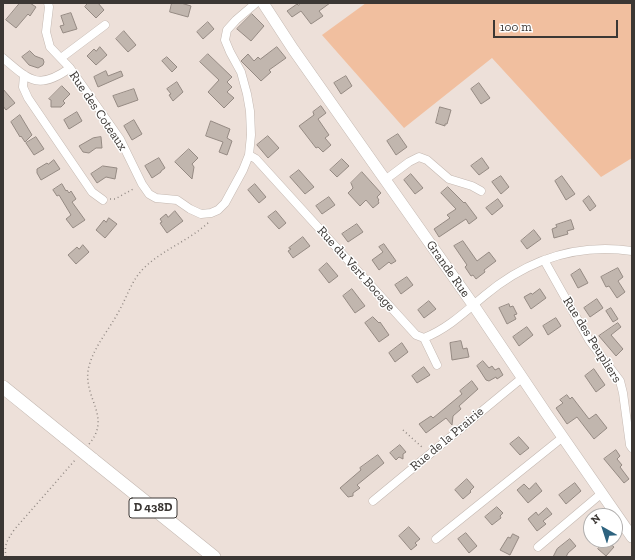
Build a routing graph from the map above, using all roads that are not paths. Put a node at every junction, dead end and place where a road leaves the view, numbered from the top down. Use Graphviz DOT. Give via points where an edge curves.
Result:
graph roads {
  1 [pos="48,3"];
  2 [pos="256,3"];
  3 [pos="262,3"];
  4 [pos="105,25"];
  5 [pos="3,58"];
  6 [pos="61,58"];
  7 [pos="70,68"];
  8 [pos="24,75"];
  9 [pos="249,154"];
  10 [pos="386,180"];
  11 [pos="481,191"];
  12 [pos="103,200"];
  13 [pos="632,251"];
  14 [pos="544,260"];
  15 [pos="474,306"];
  16 [pos="424,338"];
  17 [pos="437,366"];
  18 [pos="522,378"];
  19 [pos="3,387"];
  20 [pos="563,437"];
  21 [pos="632,448"];
  22 [pos="602,493"];
  23 [pos="373,501"];
  24 [pos="632,537"];
  25 [pos="436,539"];
  26 [pos="538,547"];
  27 [pos="214,557"];
  1 -- 6 [label="street, Rue des Coteaux" via="46,32 50,47"];
  2 -- 9 [label="street" via="227,30 225,40 241,72 247,94 252,135"];
  3 -- 10 [label="street, Grande Rue"];
  4 -- 6 [label="street"];
  5 -- 8 [label="street"];
  6 -- 7 [label="street, Rue des Coteaux"];
  7 -- 8 [label="street" via="48,80 34,81"];
  7 -- 9 [label="street, Rue des Coteaux" via="120,140 142,184 149,194 156,198 177,200 201,214 218,210 234,188"];
  8 -- 12 [label="street" via="23,87 28,98 92,192"];
  9 -- 16 [label="street, Rue du Vert Bocage" via="416,334"];
  10 -- 11 [label="street" via="419,157 428,160 449,179"];
  10 -- 15 [label="street, Grande Rue"];
  13 -- 14 [label="street" via="588,249"];
  14 -- 15 [label="street" via="512,274"];
  14 -- 21 [label="street, Rue des Peupliers" via="589,340 620,381"];
  15 -- 16 [label="street" via="437,333"];
  15 -- 18 [label="street, Grande Rue"];
  16 -- 17 [label="street"];
  18 -- 20 [label="street, Grande Rue"];
  18 -- 23 [label="street, Rue de la Prairie"];
  19 -- 27 [label="main road, D 438D, bridge" via="86,457"];
  20 -- 22 [label="street, Grande Rue"];
  20 -- 25 [label="street"];
  22 -- 24 [label="street, Grande Rue"];
  22 -- 26 [label="street"];
}
